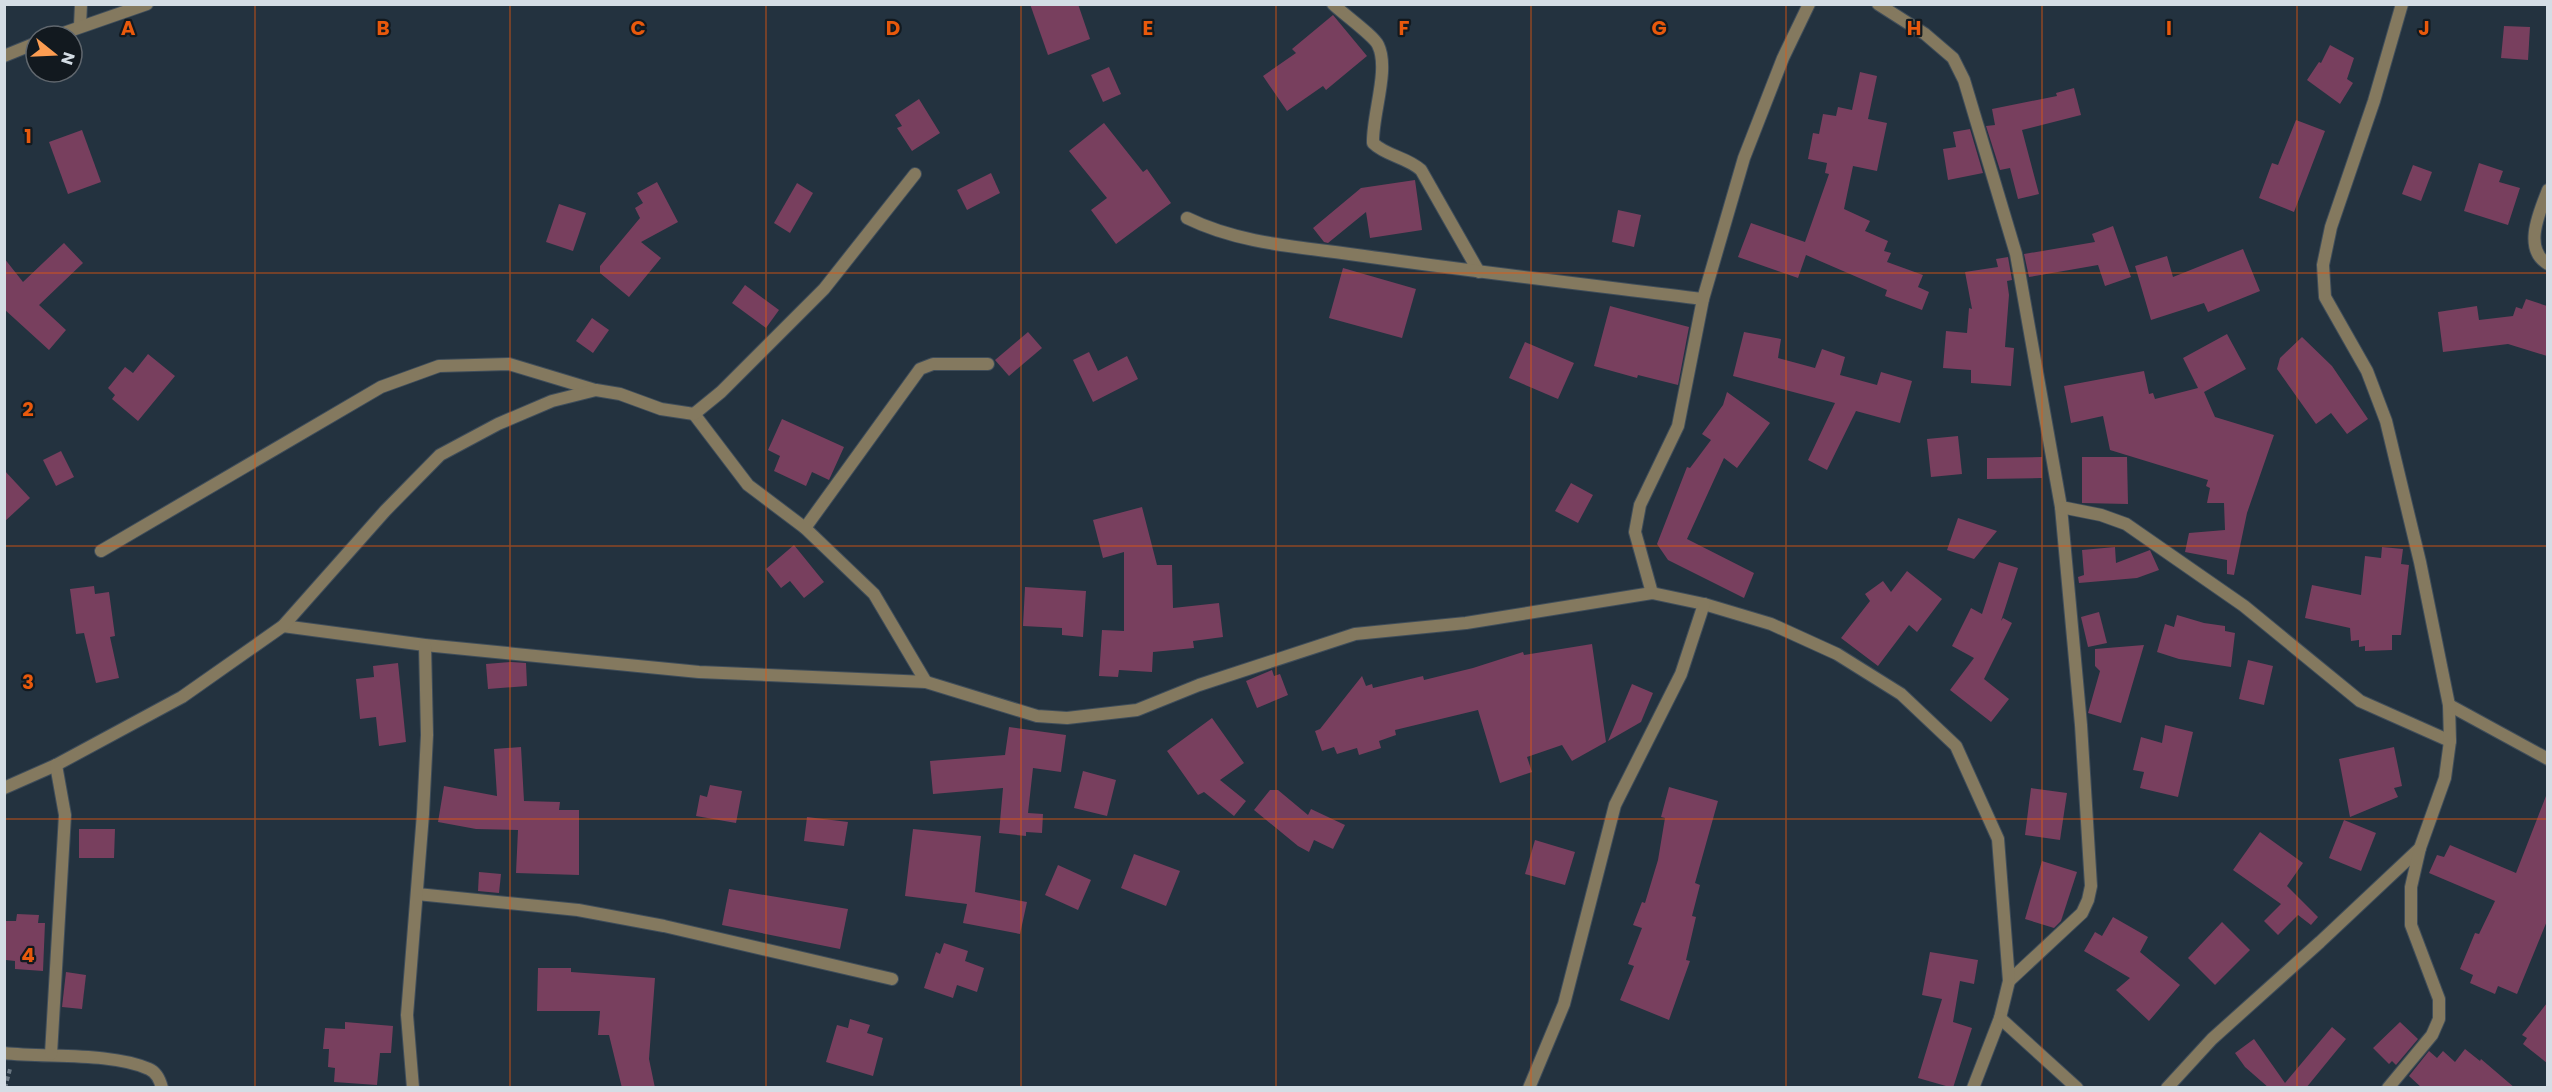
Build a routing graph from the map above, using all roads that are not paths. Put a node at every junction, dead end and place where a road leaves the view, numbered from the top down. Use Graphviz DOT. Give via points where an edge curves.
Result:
graph roads {
  1 [pos="81,4"];
  2 [pos="147,4"];
  3 [pos="1333,4"];
  4 [pos="1809,4"];
  5 [pos="1878,4"];
  6 [pos="2402,4"];
  7 [pos="80,24"];
  8 [pos="84,25"];
  9 [pos="24,48"];
  10 [pos="4,56"];
  11 [pos="915,174"];
  12 [pos="2547,190"];
  13 [pos="1187,218"];
  14 [pos="2547,264"];
  15 [pos="1479,272"];
  16 [pos="1703,299"];
  17 [pos="988,364"];
  18 [pos="596,390"];
  19 [pos="694,414"];
  20 [pos="2061,507"];
  21 [pos="805,528"];
  22 [pos="101,551"];
  23 [pos="1652,593"];
  24 [pos="1704,604"];
  25 [pos="283,626"];
  26 [pos="425,645"];
  27 [pos="926,682"];
  28 [pos="2449,705"];
  29 [pos="2450,741"];
  30 [pos="2547,759"];
  31 [pos="56,765"];
  32 [pos="4,788"];
  33 [pos="2420,848"];
  34 [pos="417,894"];
  35 [pos="892,979"];
  36 [pos="2009,981"];
  37 [pos="2000,1018"];
  38 [pos="4,1053"];
  39 [pos="51,1054"];
  40 [pos="162,1088"];
  41 [pos="413,1088"];
  42 [pos="1529,1088"];
  43 [pos="1973,1088"];
  44 [pos="2077,1088"];
  45 [pos="2167,1088"];
  46 [pos="2388,1088"];
  1 -- 7 [label="street"];
  2 -- 8 [label="street"];
  3 -- 15 [label="street" via="1378,43 1381,76 1373,143 1421,170"];
  4 -- 16 [label="street" via="1744,158"];
  5 -- 20 [label="street" via="1925,34 1953,58 1965,80 2016,254"];
  6 -- 28 [label="street" via="2322,266 2325,297 2367,371 2386,421"];
  9 -- 10 [label="street"];
  11 -- 19 [label="street" via="824,289"];
  12 -- 14 [label="street" via="2535,226 2535,245"];
  13 -- 15 [label="street" via="1260,242"];
  15 -- 16 [label="street"];
  16 -- 23 [label="street" via="1678,426 1640,505 1635,532"];
  17 -- 21 [label="street" via="933,364 920,369"];
  18 -- 19 [label="street"];
  18 -- 22 [label="street" via="510,364 439,366 381,387"];
  18 -- 25 [label="street" via="552,401 440,455"];
  19 -- 21 [label="street" via="748,485"];
  20 -- 29 [label="street" via="2126,524 2244,606 2360,701"];
  20 -- 36 [label="street" via="2091,886 2082,913"];
  21 -- 27 [label="street" via="874,594"];
  23 -- 24 [label="street"];
  23 -- 27 [label="street" via="1466,623 1355,634 1137,710 1078,717 1037,716"];
  24 -- 36 [label="street" via="1771,624 1837,654 1902,694 1956,746 1998,839"];
  24 -- 42 [label="street" via="1682,674 1615,806 1564,1004"];
  25 -- 26 [label="street"];
  25 -- 31 [label="street" via="182,697"];
  26 -- 27 [label="street" via="699,672"];
  26 -- 34 [label="street" via="427,735"];
  28 -- 29 [label="street"];
  28 -- 30 [label="street"];
  29 -- 33 [label="street" via="2445,778"];
  31 -- 32 [label="street"];
  31 -- 39 [label="street" via="65,815"];
  33 -- 45 [label="street" via="2212,1039"];
  33 -- 46 [label="street" via="2411,887 2411,925 2439,999 2439,1019 2432,1035"];
  34 -- 35 [label="street" via="578,910"];
  34 -- 41 [label="street" via="407,1015"];
  36 -- 37 [label="street"];
  37 -- 43 [label="street"];
  37 -- 44 [label="street"];
  38 -- 39 [label="street"];
  39 -- 40 [label="street" via="122,1062 151,1070"];
}
